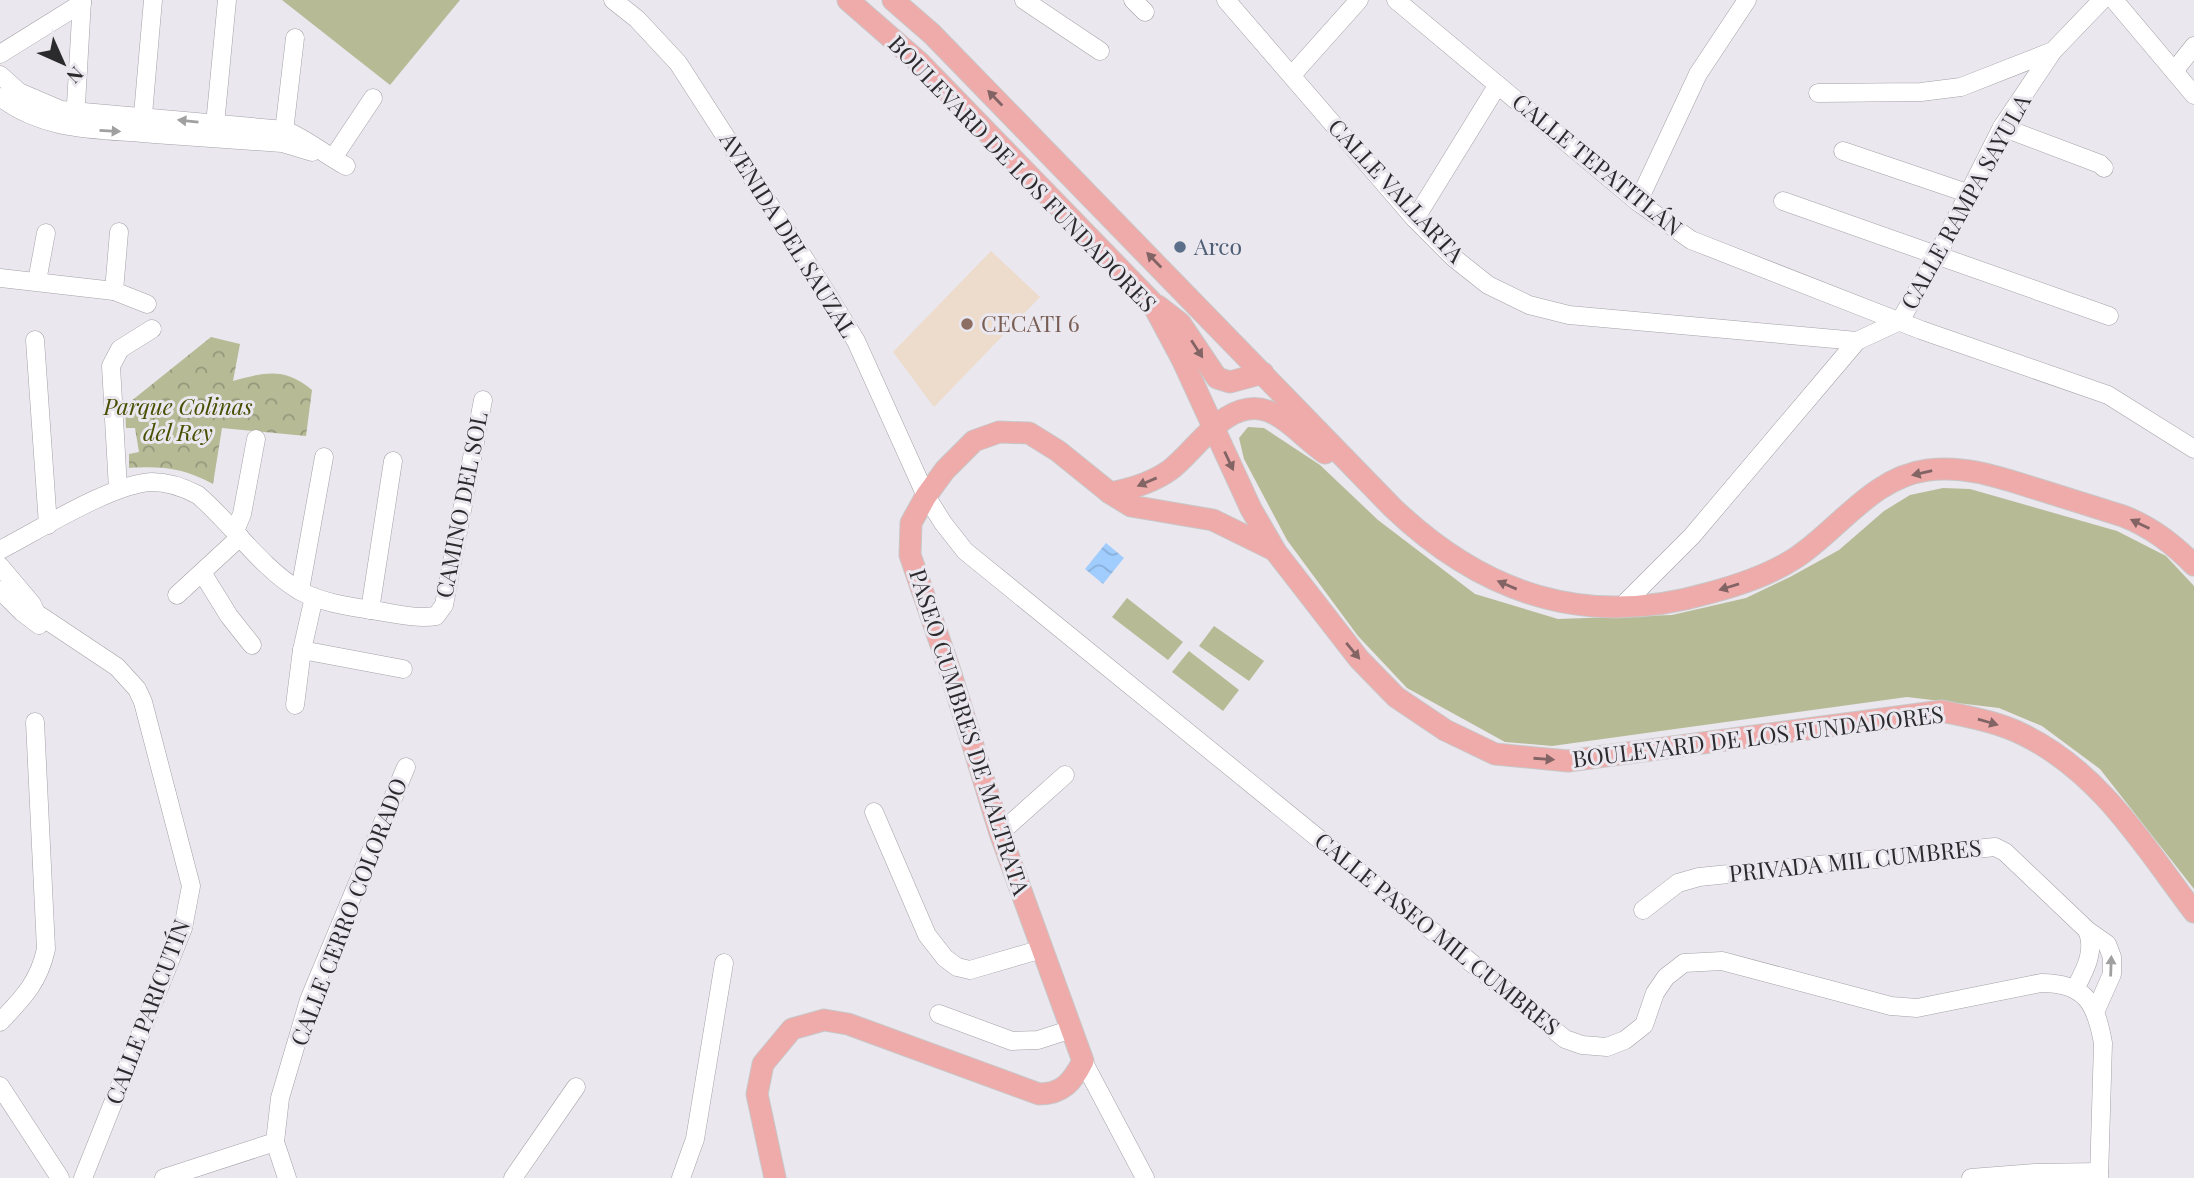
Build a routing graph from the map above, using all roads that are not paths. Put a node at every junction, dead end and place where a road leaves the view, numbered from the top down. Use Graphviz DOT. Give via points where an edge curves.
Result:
graph roads {
  1 [pos="153,0"];
  2 [pos="227,0"];
  3 [pos="613,0"];
  4 [pos="848,0"];
  5 [pos="893,0"];
  6 [pos="1024,0"];
  7 [pos="1226,0"];
  8 [pos="1359,0"];
  9 [pos="1396,0"];
  10 [pos="1747,0"];
  11 [pos="2102,0"];
  12 [pos="2114,0"];
  13 [pos="82,2"];
  14 [pos="295,38"];
  15 [pos="2194,46"];
  16 [pos="1100,51"];
  17 [pos="2053,51"];
  18 [pos="0,54"];
  19 [pos="2174,71"];
  20 [pos="0,75"];
  21 [pos="1292,75"];
  22 [pos="1497,86"];
  23 [pos="1818,93"];
  24 [pos="2194,94"];
  25 [pos="0,97"];
  26 [pos="373,98"];
  27 [pos="75,120"];
  28 [pos="142,124"];
  29 [pos="2002,127"];
  30 [pos="215,131"];
  31 [pos="283,137"];
  32 [pos="1843,152"];
  33 [pos="2104,168"];
  34 [pos="1967,192"];
  35 [pos="1783,201"];
  36 [pos="1638,202"];
  37 [pos="1415,219"];
  38 [pos="120,232"];
  39 [pos="46,233"];
  40 [pos="1937,256"];
  41 [pos="0,278"];
  42 [pos="37,281"];
  43 [pos="114,292"];
  44 [pos="1151,301"];
  45 [pos="147,304"];
  46 [pos="2109,316"];
  47 [pos="1900,321"];
  48 [pos="152,329"];
  49 [pos="35,340"];
  50 [pos="1857,341"];
  51 [pos="1263,373"];
  52 [pos="483,400"];
  53 [pos="1213,426"];
  54 [pos="256,439"];
  55 [pos="2194,449"];
  56 [pos="324,457"];
  57 [pos="393,461"];
  58 [pos="1362,477"];
  59 [pos="118,489"];
  60 [pos="1110,493"];
  61 [pos="926,496"];
  62 [pos="48,526"];
  63 [pos="237,534"];
  64 [pos="0,550"];
  65 [pos="1276,552"];
  66 [pos="2194,565"];
  67 [pos="0,566"];
  68 [pos="203,573"];
  69 [pos="0,590"];
  70 [pos="307,594"];
  71 [pos="177,595"];
  72 [pos="1621,607"];
  73 [pos="370,610"];
  74 [pos="64,634"];
  75 [pos="252,645"];
  76 [pos="302,650"];
  77 [pos="403,669"];
  78 [pos="295,705"];
  79 [pos="35,722"];
  80 [pos="406,767"];
  81 [pos="1065,775"];
  82 [pos="874,812"];
  83 [pos="1000,834"];
  84 [pos="1643,910"];
  85 [pos="2194,912"];
  86 [pos="2087,930"];
  87 [pos="1042,949"];
  88 [pos="724,963"];
  89 [pos="2075,989"];
  90 [pos="2096,1010"];
  91 [pos="939,1014"];
  92 [pos="0,1022"];
  93 [pos="1072,1029"];
  94 [pos="1083,1060"];
  95 [pos="0,1086"];
  96 [pos="576,1087"];
  97 [pos="275,1142"];
  98 [pos="2099,1175"];
  99 [pos="60,1178"];
  100 [pos="83,1178"];
  101 [pos="164,1178"];
  102 [pos="287,1178"];
  103 [pos="513,1178"];
  104 [pos="681,1178"];
  105 [pos="775,1178"];
  106 [pos="1145,1178"];
  107 [pos="1971,1178"];
  1 -- 28 [label="street"];
  2 -- 30 [label="street"];
  3 -- 61 [label="street, AVENIDA DEL SAUZAL" via="678,63 817,278 856,341"];
  4 -- 44 [label="main road, BOULEVARD DE LOS FUNDADORES" via="920,63"];
  51 -- 5 [label="main road, BOULEVARD DE LOS FUNDADORES, one-way" via="932,34"];
  6 -- 16 [label="street"];
  7 -- 21 [label="street, CALLE VALLARTA"];
  8 -- 21 [label="street"];
  9 -- 22 [label="street, CALLE TEPATITLÁN"];
  10 -- 36 [label="street" via="1698,75"];
  11 -- 17 [label="street, CALLE RAMPA SAYULA"];
  12 -- 19 [label="street"];
  13 -- 18 [label="street"];
  13 -- 27 [label="street"];
  14 -- 31 [label="street"];
  15 -- 19 [label="street"];
  17 -- 23 [label="street" via="1961,87"];
  17 -- 29 [label="street, CALLE RAMPA SAYULA"];
  19 -- 24 [label="street"];
  20 -- 27 [label="street" via="19,93"];
  21 -- 37 [label="street, CALLE VALLARTA"];
  22 -- 36 [label="street, CALLE TEPATITLÁN"];
  22 -- 37 [label="street"];
  25 -- 27 [label="street" via="36,117"];
  26 -- 31 [label="street" via="334,159"];
  27 -- 28 [label="street"];
  28 -- 30 [label="street"];
  29 -- 33 [label="street"];
  29 -- 34 [label="street, CALLE RAMPA SAYULA"];
  30 -- 31 [label="street"];
  32 -- 34 [label="street"];
  34 -- 40 [label="street, CALLE RAMPA SAYULA"];
  35 -- 40 [label="street"];
  36 -- 47 [label="street, CALLE TEPATITLÁN" via="1691,240"];
  37 -- 50 [label="street, CALLE VALLARTA" via="1488,285 1530,305 1569,315"];
  38 -- 43 [label="street"];
  39 -- 42 [label="street"];
  40 -- 46 [label="street"];
  40 -- 47 [label="street, CALLE RAMPA SAYULA"];
  41 -- 42 [label="street"];
  42 -- 43 [label="street"];
  43 -- 45 [label="street"];
  44 -- 51 [label="main road, one-way" via="1180,323 1217,378 1230,383"];
  44 -- 53 [label="main road, BOULEVARD DE LOS FUNDADORES"];
  47 -- 50 [label="street, CALLE RAMPA SAYULA"];
  47 -- 55 [label="street, CALLE TEPATITLÁN" via="2109,395"];
  48 -- 59 [label="street" via="120,349 111,366"];
  49 -- 62 [label="street"];
  50 -- 72 [label="street, CALLE RAMPA SAYULA" via="1692,536"];
  51 -- 58 [label="main road, BOULEVARD DE LOS FUNDADORES"];
  52 -- 73 [label="street, CAMINO DEL SOL" via="444,605 436,616 425,618"];
  53 -- 58 [label="main road" via="1242,412 1267,411"];
  53 -- 60 [label="main road, one-way" via="1168,471 1150,482"];
  53 -- 65 [label="main road, BOULEVARD DE LOS FUNDADORES, one-way"];
  54 -- 63 [label="street"];
  56 -- 70 [label="street"];
  57 -- 73 [label="street"];
  72 -- 58 [label="main road, BOULEVARD DE LOS FUNDADORES, one-way" via="1535,596 1479,573 1418,532"];
  59 -- 62 [label="street, CAMINO DEL SOL"];
  59 -- 63 [label="street, CAMINO DEL SOL" via="149,482 182,487 198,495"];
  60 -- 61 [label="main road, PASEO CUMBRES DE MALTRATA" via="1029,433 999,432 974,441"];
  60 -- 65 [label="main road, PASEO CUMBRES DE MALTRATA" via="1131,506 1213,520"];
  61 -- 83 [label="main road, PASEO CUMBRES DE MALTRATA" via="912,523 910,555"];
  61 -- 89 [label="street, CALLE PASEO MIL CUMBRES" via="965,551 1565,1039 1607,1047 1625,1040 1644,1025 1666,977 1693,962 1722,961 1917,1009 2041,983"];
  62 -- 64 [label="street, CAMINO DEL SOL"];
  63 -- 68 [label="street"];
  63 -- 70 [label="street, CAMINO DEL SOL" via="277,575"];
  65 -- 85 [label="main road, BOULEVARD DE LOS FUNDADORES, one-way" via="1359,659 1396,697 1445,730 1495,754 1568,761 1942,711 2024,735 2068,762 2110,800"];
  66 -- 72 [label="main road, BOULEVARD DE LOS FUNDADORES, one-way" via="2161,535 2123,516 1984,473 1926,470 1895,480 1862,501 1775,570 1698,596"];
  67 -- 74 [label="street, CALLE PARICUTÍN" via="32,604 58,619"];
  68 -- 71 [label="street"];
  68 -- 75 [label="street"];
  69 -- 74 [label="street, CALLE PARICUTÍN" via="32,620 53,634"];
  70 -- 73 [label="street, CAMINO DEL SOL"];
  70 -- 76 [label="street"];
  74 -- 100 [label="street, CALLE PARICUTÍN" via="117,667 137,689 191,886 183,928"];
  76 -- 77 [label="street"];
  76 -- 78 [label="street"];
  79 -- 92 [label="street" via="46,949 34,985"];
  80 -- 97 [label="street, CALLE CERRO COLORADO" via="309,1000 280,1098"];
  81 -- 83 [label="street"];
  82 -- 87 [label="street" via="927,935 945,958 970,971"];
  83 -- 87 [label="main road, PASEO CUMBRES DE MALTRATA"];
  84 -- 86 [label="street, PRIVADA MIL CUMBRES" via="1678,883 1699,877 1995,847"];
  86 -- 89 [label="street" via="2091,950"];
  90 -- 86 [label="street, PRIVADA MIL CUMBRES, one-way" via="2109,981 2112,957 2107,944"];
  87 -- 93 [label="main road, PASEO CUMBRES DE MALTRATA"];
  88 -- 104 [label="street" via="695,1139"];
  89 -- 90 [label="street"];
  90 -- 98 [label="street" via="2103,1043"];
  91 -- 93 [label="street" via="1012,1041 1038,1040"];
  93 -- 94 [label="main road, PASEO CUMBRES DE MALTRATA"];
  94 -- 105 [label="main road" via="1073,1081 1054,1094 1039,1094 848,1024 824,1020 792,1028 763,1064 757,1094"];
  94 -- 106 [label="street, PASEO CUMBRES DE MALTRATA"];
  95 -- 99 [label="street"];
  96 -- 103 [label="street"];
  97 -- 101 [label="street"];
  97 -- 102 [label="street, CALLE CERRO COLORADO"];
  98 -- 107 [label="street"];
}
